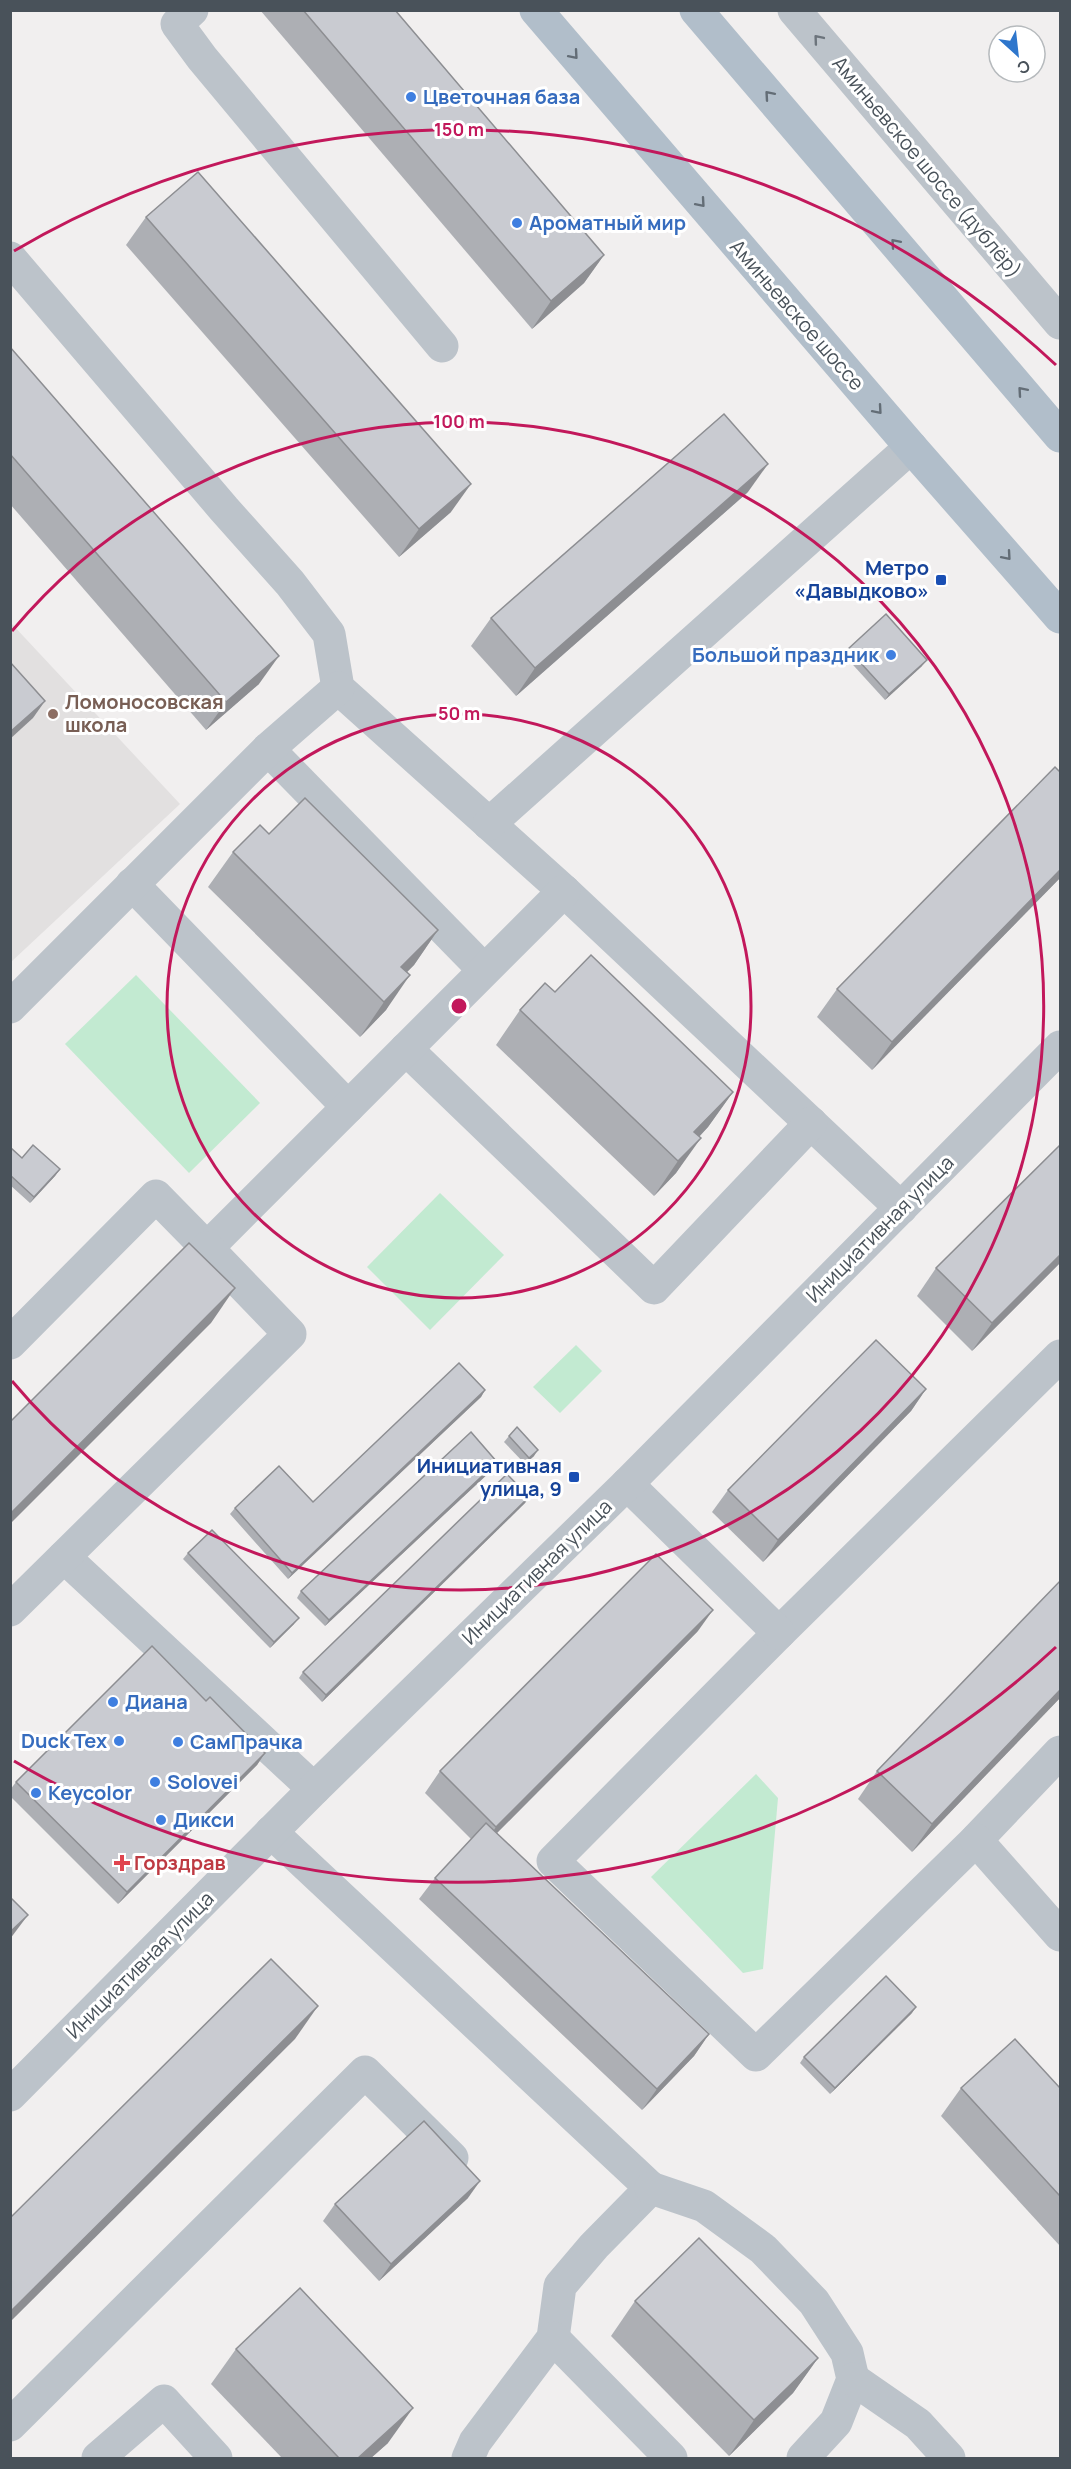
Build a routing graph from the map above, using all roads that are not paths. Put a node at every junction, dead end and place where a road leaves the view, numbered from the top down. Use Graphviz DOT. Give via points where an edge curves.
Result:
graph roads {
  1 [pos="192,10"];
  2 [pos="536,10"];
  3 [pos="696,10"];
  4 [pos="794,10"];
  5 [pos="10,258"];
  6 [pos="1060,323"];
  7 [pos="442,346"];
  8 [pos="1060,436"];
  9 [pos="911,447"];
  10 [pos="1060,617"];
  11 [pos="338,688"];
  12 [pos="268,749"];
  13 [pos="489,824"];
  14 [pos="132,884"];
  15 [pos="564,891"];
  16 [pos="484,970"];
  17 [pos="10,1007"];
  18 [pos="1060,1047"];
  19 [pos="406,1049"];
  20 [pos="348,1107"];
  21 [pos="811,1123"];
  22 [pos="901,1208"];
  23 [pos="207,1248"];
  24 [pos="10,1343"];
  25 [pos="1060,1356"];
  26 [pos="627,1484"];
  27 [pos="64,1557"];
  28 [pos="10,1610"];
  29 [pos="779,1633"];
  30 [pos="1060,1752"];
  31 [pos="314,1789"];
  32 [pos="271,1832"];
  33 [pos="976,1840"];
  34 [pos="1060,1935"];
  35 [pos="10,2095"];
  36 [pos="473,2179"];
  37 [pos="651,2188"];
  38 [pos="553,2338"];
  39 [pos="853,2379"];
  40 [pos="10,2425"];
  41 [pos="98,2458"];
  42 [pos="216,2458"];
  43 [pos="468,2458"];
  44 [pos="671,2458"];
  45 [pos="803,2458"];
  46 [pos="949,2458"];
  1 -- 7 [label="street" via="177,24"];
  2 -- 9 [label="main road, Аминьевское шоссе, one-way"];
  8 -- 3 [label="main road, one-way"];
  6 -- 4 [label="street, Аминьевское шоссе (дублёр), one-way"];
  5 -- 11 [label="street" via="290,582 329,634"];
  9 -- 10 [label="main road, Аминьевское шоссе, one-way"];
  9 -- 13 [label="street"];
  11 -- 12 [label="street"];
  11 -- 13 [label="street"];
  12 -- 14 [label="street"];
  12 -- 16 [label="street"];
  13 -- 15 [label="street"];
  14 -- 17 [label="street"];
  14 -- 20 [label="street"];
  15 -- 16 [label="street"];
  15 -- 21 [label="street"];
  16 -- 19 [label="street"];
  18 -- 22 [label="street, Инициативная улица"];
  19 -- 20 [label="street"];
  19 -- 21 [label="street" via="654,1288"];
  20 -- 23 [label="street"];
  21 -- 22 [label="street"];
  22 -- 26 [label="street, Инициативная улица"];
  23 -- 24 [label="street" via="156,1196"];
  23 -- 27 [label="street" via="290,1334"];
  25 -- 29 [label="street"];
  26 -- 29 [label="street"];
  26 -- 31 [label="street, Инициативная улица"];
  27 -- 28 [label="street"];
  27 -- 31 [label="street"];
  29 -- 33 [label="street" via="553,1861 756,2055"];
  30 -- 33 [label="street"];
  31 -- 32 [label="street, Инициативная улица"];
  32 -- 35 [label="street, Инициативная улица"];
  32 -- 37 [label="street"];
  33 -- 34 [label="street"];
  36 -- 40 [label="street" via="365,2072"];
  37 -- 38 [label="street" via="560,2286"];
  37 -- 39 [label="street" via="704,2206 763,2249 814,2302 847,2353"];
  38 -- 43 [label="street" via="475,2442"];
  38 -- 44 [label="street"];
  39 -- 45 [label="street" via="836,2422"];
  39 -- 46 [label="street" via="918,2424"];
  41 -- 42 [label="street" via="164,2402"];
}
